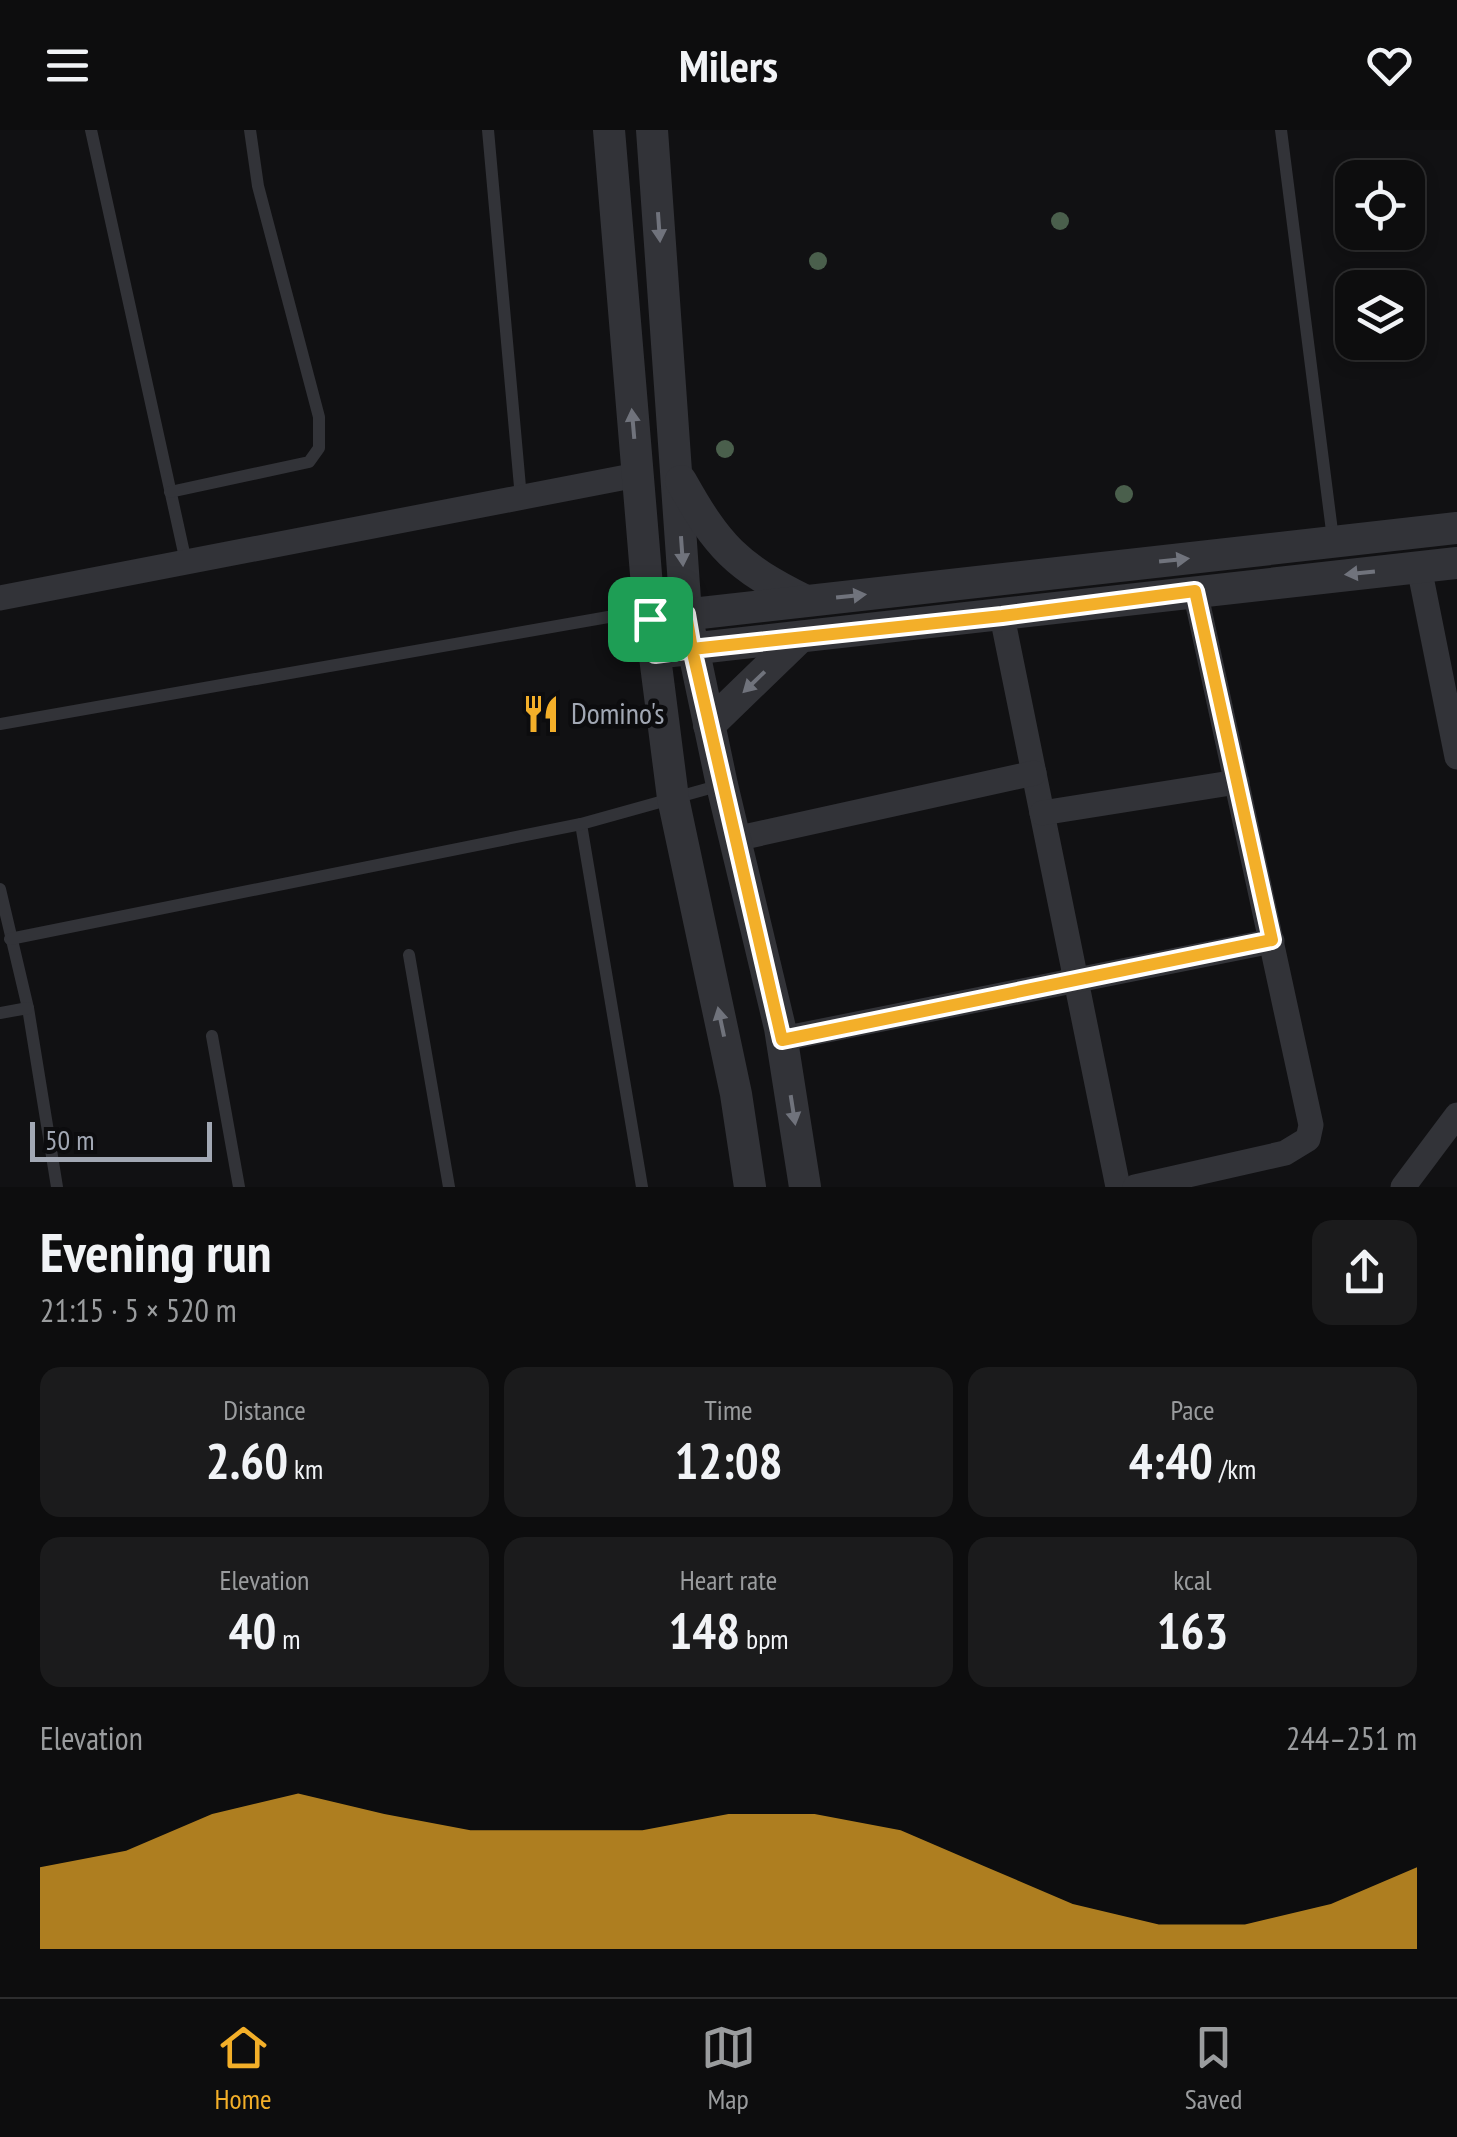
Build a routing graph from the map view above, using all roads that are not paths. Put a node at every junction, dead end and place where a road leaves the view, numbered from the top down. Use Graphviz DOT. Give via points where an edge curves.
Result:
graph roads {
  1 [pos="91,130"];
  2 [pos="250,130"];
  3 [pos="488,130"];
  4 [pos="608,130"];
  5 [pos="652,130"];
  6 [pos="1281,130"];
  7 [pos="676,473"];
  8 [pos="637,475"];
  9 [pos="170,492"];
  10 [pos="521,498"];
  11 [pos="1457,528"];
  12 [pos="1333,542"];
  13 [pos="186,562"];
  14 [pos="1457,562"];
  15 [pos="1418,567"];
  16 [pos="1195,591"];
  17 [pos="0,598"];
  18 [pos="806,600"];
  19 [pos="686,614"];
  20 [pos="650,615"];
  21 [pos="1002,616"];
  22 [pos="799,638"];
  23 [pos="692,649"];
  24 [pos="655,654"];
  25 [pos="0,724"];
  26 [pos="708,726"];
  27 [pos="1457,757"];
  28 [pos="1034,773"];
  29 [pos="1237,782"];
  30 [pos="722,785"];
  31 [pos="674,798"];
  32 [pos="1042,813"];
  33 [pos="581,824"];
  34 [pos="734,838"];
  35 [pos="0,889"];
  36 [pos="10,938"];
  37 [pos="1272,940"];
  38 [pos="409,955"];
  39 [pos="1076,982"];
  40 [pos="28,1008"];
  41 [pos="0,1012"];
  42 [pos="212,1036"];
  43 [pos="782,1040"];
  44 [pos="1457,1115"];
  45 [pos="1236,1175"];
  46 [pos="57,1187"];
  47 [pos="240,1187"];
  48 [pos="449,1187"];
  49 [pos="642,1187"];
  50 [pos="750,1187"];
  51 [pos="804,1187"];
  52 [pos="1118,1187"];
  53 [pos="1134,1187"];
  54 [pos="1403,1187"];
  1 -- 9 [label="lane"];
  2 -- 9 [label="lane" via="258,186 319,417 319,448 309,462"];
  3 -- 10 [label="lane"];
  8 -- 4 [label="street, one-way"];
  5 -- 7 [label="street, one-way"];
  6 -- 12 [label="lane"];
  7 -- 18 [label="street" via="724,548 763,580"];
  7 -- 19 [label="street, one-way"];
  8 -- 10 [label="street"];
  8 -- 20 [label="street"];
  9 -- 13 [label="lane"];
  10 -- 13 [label="street"];
  11 -- 12 [label="street"];
  18 -- 12 [label="street, one-way"];
  13 -- 17 [label="street"];
  14 -- 15 [label="street"];
  15 -- 16 [label="street, one-way"];
  15 -- 27 [label="street"];
  16 -- 21 [label="street"];
  16 -- 29 [label="street"];
  18 -- 19 [label="street"];
  19 -- 20 [label="street"];
  19 -- 23 [label="street"];
  20 -- 24 [label="street"];
  20 -- 25 [label="lane"];
  21 -- 22 [label="street"];
  21 -- 28 [label="street"];
  22 -- 23 [label="street"];
  22 -- 26 [label="street, one-way"];
  23 -- 24 [label="street"];
  23 -- 26 [label="street"];
  24 -- 31 [label="street"];
  26 -- 30 [label="street"];
  28 -- 32 [label="street"];
  28 -- 34 [label="street"];
  29 -- 32 [label="street"];
  29 -- 37 [label="street"];
  30 -- 31 [label="lane"];
  30 -- 34 [label="street"];
  31 -- 33 [label="lane"];
  50 -- 31 [label="street, one-way"];
  32 -- 39 [label="street"];
  33 -- 36 [label="lane"];
  33 -- 49 [label="lane"];
  34 -- 43 [label="street"];
  35 -- 36 [label="lane"];
  36 -- 40 [label="lane"];
  37 -- 39 [label="street"];
  37 -- 45 [label="street" via="1311,1125 1299,1147"];
  38 -- 48 [label="lane"];
  39 -- 43 [label="street"];
  39 -- 52 [label="street"];
  40 -- 41 [label="lane"];
  40 -- 46 [label="lane"];
  42 -- 47 [label="lane"];
  43 -- 51 [label="street, one-way"];
  44 -- 54 [label="street"];
  45 -- 53 [label="street"];
}
